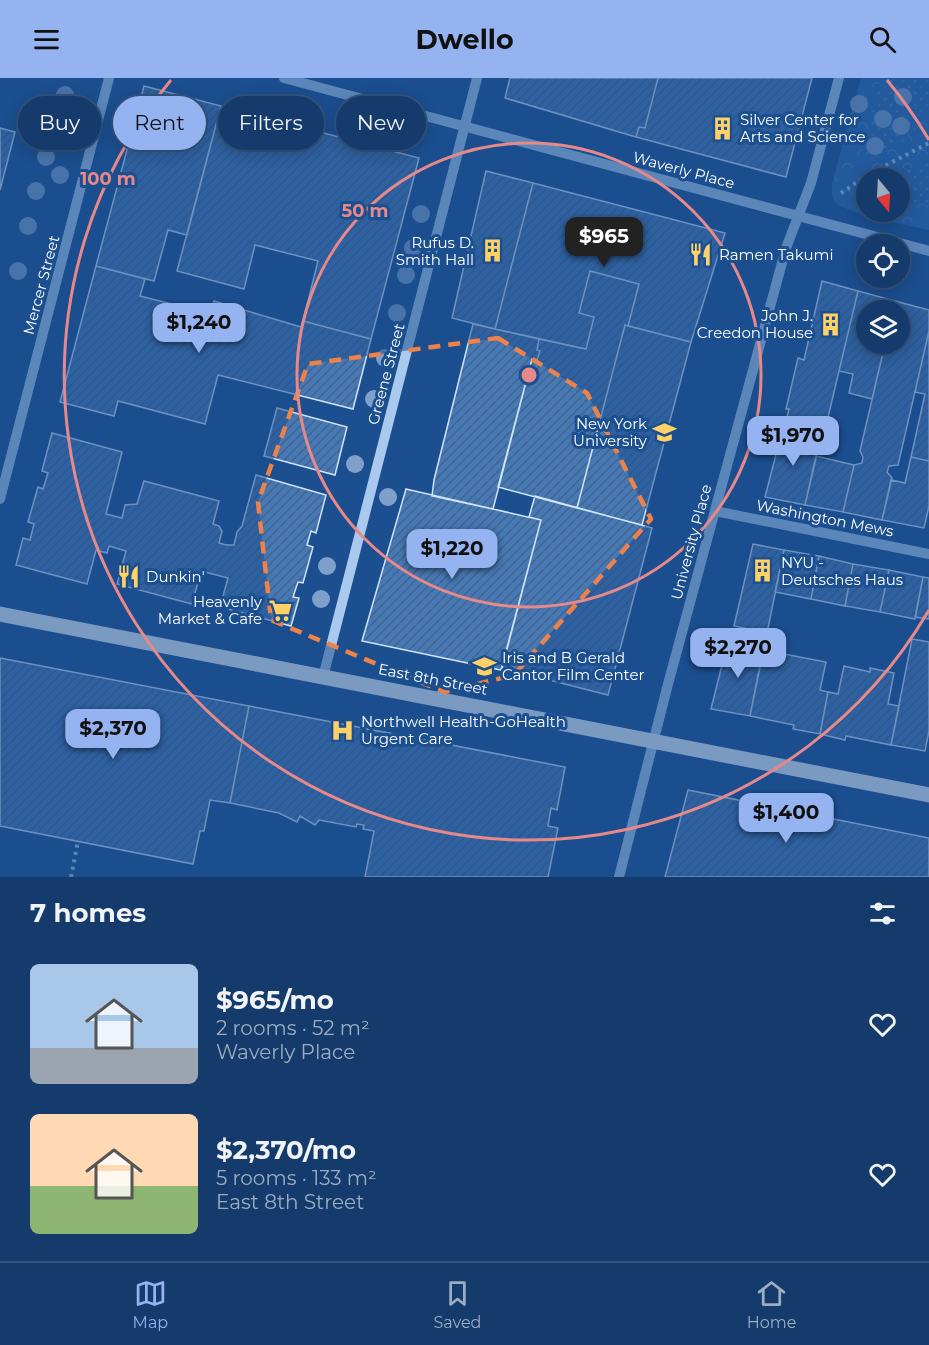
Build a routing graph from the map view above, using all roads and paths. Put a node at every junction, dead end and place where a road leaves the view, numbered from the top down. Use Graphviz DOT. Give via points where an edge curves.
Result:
graph roads {
  1 [pos="109,78"];
  2 [pos="284,78"];
  3 [pos="477,78"];
  4 [pos="839,78"];
  5 [pos="465,126"];
  6 [pos="929,143"];
  7 [pos="842,193"];
  8 [pos="798,217"];
  9 [pos="929,251"];
  10 [pos="0,499"];
  11 [pos="715,511"];
  12 [pos="929,554"];
  13 [pos="0,614"];
  14 [pos="323,677"];
  15 [pos="654,741"];
  16 [pos="929,795"];
  17 [pos="78,841"];
  18 [pos="71,877"];
  19 [pos="619,877"];
  1 -- 10 [label="street, Mercer Street"];
  2 -- 5 [label="street, Waverly Place"];
  3 -- 5 [label="street, Greene Street"];
  4 -- 8 [label="street, University Place"];
  5 -- 8 [label="street, Waverly Place"];
  5 -- 14 [label="street, Greene Street"];
  6 -- 7 [label="path" via="869,174"];
  8 -- 9 [label="street, Waverly Place"];
  8 -- 11 [label="street, University Place" via="786,248"];
  11 -- 12 [label="street, Washington Mews"];
  11 -- 15 [label="street, University Place"];
  13 -- 14 [label="main road, East 8th Street"];
  14 -- 15 [label="main road, East 8th Street"];
  15 -- 16 [label="main road, East 8th Street"];
  15 -- 19 [label="street, University Place"];
  17 -- 18 [label="path"];
}
